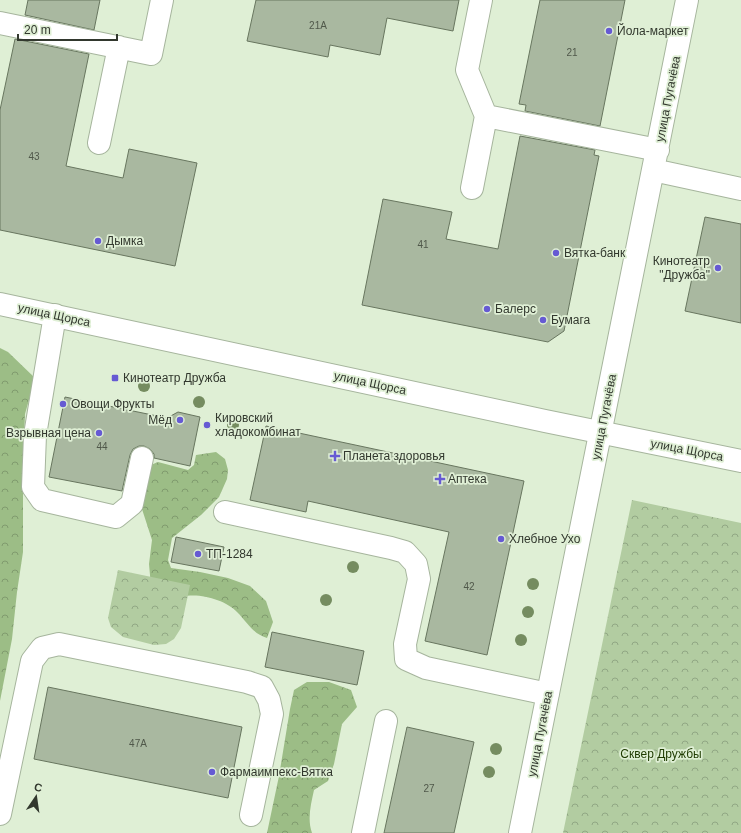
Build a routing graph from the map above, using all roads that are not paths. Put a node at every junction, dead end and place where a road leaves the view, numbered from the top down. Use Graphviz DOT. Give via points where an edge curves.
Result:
graph roads {
  1 [pos="162,0"];
  2 [pos="481,0"];
  3 [pos="687,0"];
  4 [pos="0,23"];
  5 [pos="118,47"];
  6 [pos="486,116"];
  7 [pos="99,143"];
  8 [pos="655,160"];
  9 [pos="472,188"];
  10 [pos="741,189"];
  11 [pos="0,304"];
  12 [pos="55,315"];
  13 [pos="601,433"];
  14 [pos="142,458"];
  15 [pos="741,461"];
  16 [pos="225,512"];
  17 [pos="548,694"];
  18 [pos="386,721"];
  19 [pos="0,814"];
  20 [pos="251,815"];
  21 [pos="362,833"];
  22 [pos="520,833"];
  1 -- 5 [label="street" via="151,54"];
  2 -- 6 [label="street" via="467,70"];
  3 -- 8 [label="street, улица Пугачёва"];
  4 -- 5 [label="street"];
  5 -- 7 [label="street"];
  6 -- 8 [label="street"];
  6 -- 9 [label="street"];
  8 -- 10 [label="street"];
  8 -- 13 [label="street, улица Пугачёва"];
  11 -- 12 [label="street, улица Щорса"];
  12 -- 13 [label="street, улица Щорса"];
  12 -- 14 [label="street" via="35,435 33,487 42,500 116,517 132,504"];
  13 -- 15 [label="street, улица Щорса"];
  13 -- 17 [label="street, улица Пугачёва"];
  16 -- 17 [label="street" via="405,552 416,564 419,579 405,644 406,659 426,668"];
  17 -- 22 [label="street, улица Пугачёва"];
  18 -- 21 [label="street"];
  19 -- 20 [label="street" via="32,660 42,648 59,644 262,687 269,700 272,714"];
}
